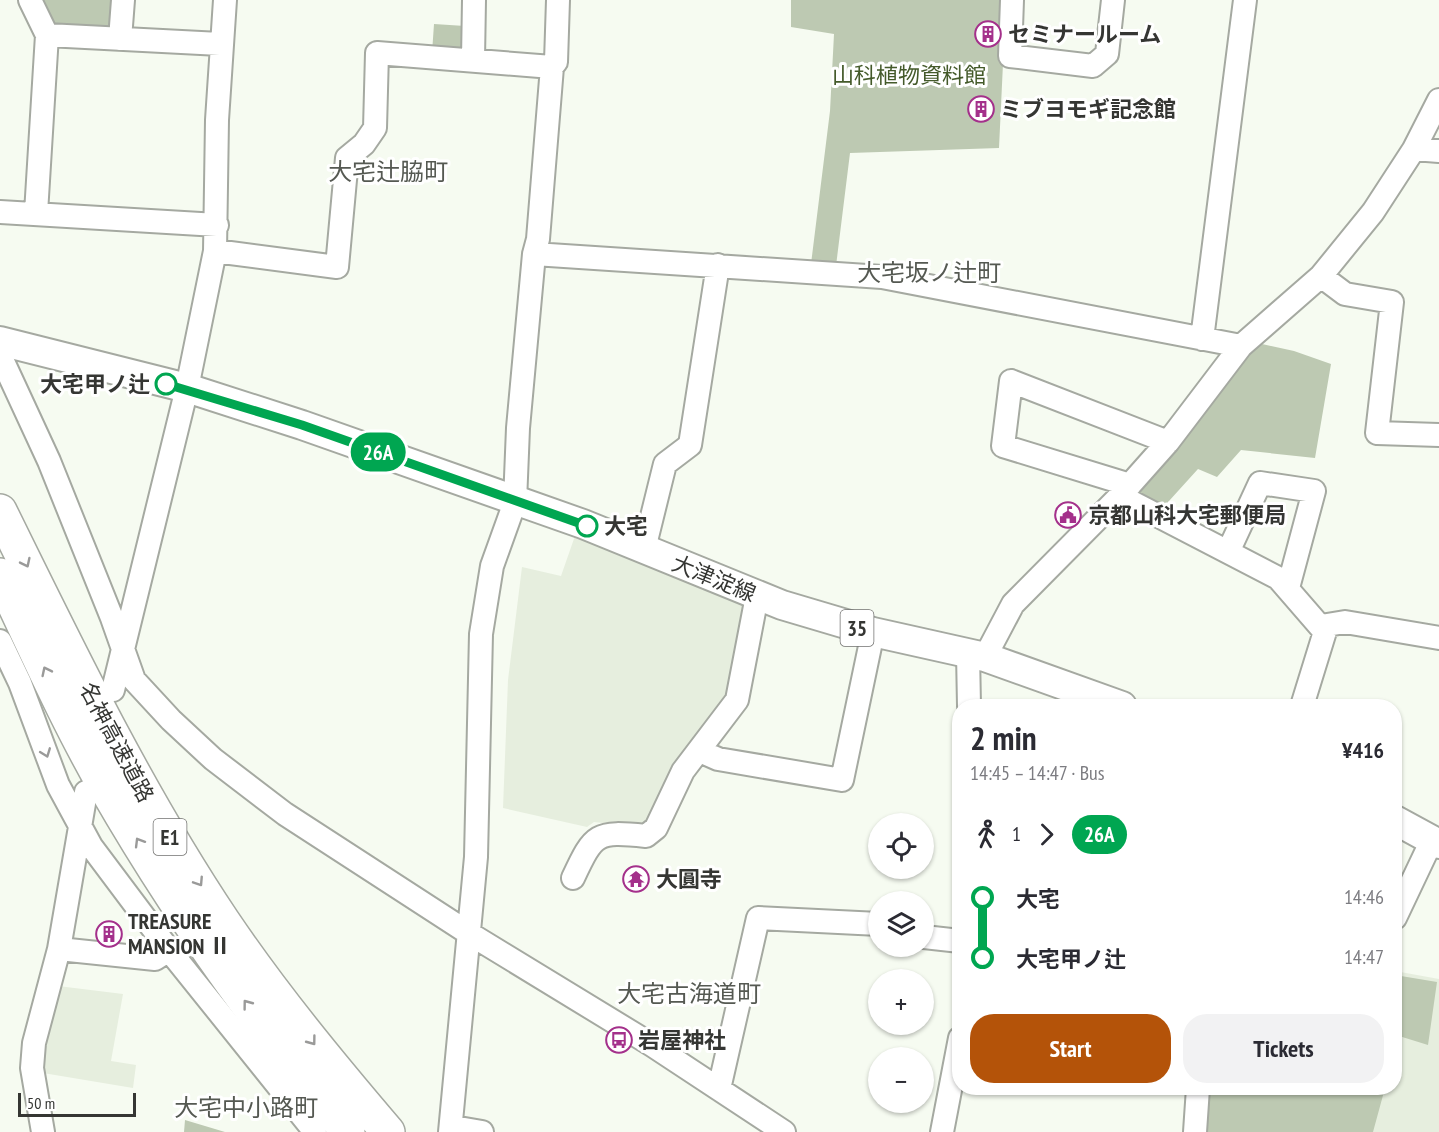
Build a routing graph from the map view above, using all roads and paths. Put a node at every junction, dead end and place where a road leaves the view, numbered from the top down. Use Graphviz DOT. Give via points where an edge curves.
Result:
graph roads {
  1 [pos="30,0"];
  2 [pos="123,0"];
  3 [pos="225,0"];
  4 [pos="474,0"];
  5 [pos="558,0"];
  6 [pos="1012,0"];
  7 [pos="1113,0"];
  8 [pos="1245,0"];
  9 [pos="47,35"];
  10 [pos="120,39"];
  11 [pos="220,44"];
  12 [pos="473,59"];
  13 [pos="552,67"];
  14 [pos="1439,100"];
  15 [pos="1414,149"];
  16 [pos="1439,152"];
  17 [pos="0,212"];
  18 [pos="36,213"];
  19 [pos="218,225"];
  20 [pos="215,251"];
  21 [pos="534,254"];
  22 [pos="718,265"];
  23 [pos="1321,276"];
  24 [pos="1202,339"];
  25 [pos="0,341"];
  26 [pos="1241,346"];
  27 [pos="0,355"];
  28 [pos="187,388"];
  29 [pos="1439,435"];
  30 [pos="1168,442"];
  31 [pos="1125,491"];
  32 [pos="515,502"];
  33 [pos="0,511"];
  34 [pos="644,549"];
  35 [pos="1228,552"];
  36 [pos="0,575"];
  37 [pos="1288,588"];
  38 [pos="758,596"];
  39 [pos="1324,631"];
  40 [pos="873,632"];
  41 [pos="1439,638"];
  42 [pos="0,640"];
  43 [pos="122,646"];
  44 [pos="976,655"];
  45 [pos="112,690"];
  46 [pos="970,699"];
  47 [pos="1102,699"];
  48 [pos="1304,699"];
  49 [pos="700,751"];
  50 [pos="86,792"];
  51 [pos="1402,824"];
  52 [pos="80,825"];
  53 [pos="1436,842"];
  54 [pos="573,878"];
  55 [pos="1402,905"];
  56 [pos="868,923"];
  57 [pos="470,934"];
  58 [pos="934,938"];
  59 [pos="952,940"];
  60 [pos="59,949"];
  61 [pos="169,951"];
  62 [pos="952,1080"];
  63 [pos="718,1089"];
  64 [pos="1198,1095"];
  65 [pos="452,1130"];
  66 [pos="43,1132"];
  67 [pos="315,1132"];
  68 [pos="348,1132"];
  69 [pos="388,1132"];
  70 [pos="482,1132"];
  71 [pos="784,1132"];
  72 [pos="942,1132"];
  73 [pos="1196,1132"];
  1 -- 9 [label="street"];
  2 -- 10 [label="street"];
  3 -- 11 [label="street"];
  4 -- 12 [label="street"];
  5 -- 13 [label="street" via="556,62"];
  6 -- 7 [label="street" via="1010,56 1093,66 1107,54"];
  8 -- 24 [label="street"];
  9 -- 10 [label="street"];
  9 -- 18 [label="street"];
  10 -- 11 [label="street"];
  11 -- 19 [label="street"];
  12 -- 13 [label="street"];
  12 -- 20 [label="street" via="377,53 375,128 364,144 346,158 337,267"];
  13 -- 21 [label="street"];
  14 -- 15 [label="street"];
  15 -- 16 [label="street"];
  15 -- 23 [label="street" via="1373,212"];
  17 -- 18 [label="street"];
  18 -- 19 [label="street"];
  19 -- 20 [label="street"];
  20 -- 28 [label="street"];
  21 -- 22 [label="street"];
  21 -- 32 [label="street"];
  22 -- 24 [label="street" via="882,277"];
  22 -- 34 [label="street" via="690,445 665,464"];
  23 -- 26 [label="street"];
  23 -- 29 [label="street" via="1345,294 1392,302 1377,433"];
  24 -- 26 [label="street"];
  25 -- 28 [label="main road, 大津淀線 / 35"];
  26 -- 30 [label="street"];
  27 -- 43 [label="street" via="49,461"];
  28 -- 32 [label="main road, 大津淀線 / 35"];
  28 -- 43 [label="street"];
  30 -- 31 [label="street"];
  30 -- 31 [label="street" via="1011,381 1003,446"];
  31 -- 35 [label="street"];
  31 -- 44 [label="street" via="1013,604"];
  32 -- 34 [label="main road, 大津淀線 / 35"];
  32 -- 57 [label="street" via="492,566 481,634 476,857"];
  33 -- 69 [label="highway, 名神高速道路 / E1, one-way" via="96,705 192,872 256,968 326,1060"];
  34 -- 38 [label="main road, 大津淀線 / 35"];
  35 -- 37 [label="street" via="1278,578"];
  35 -- 37 [label="street" via="1260,483 1314,491"];
  68 -- 36 [label="highway, 名神高速道路 / E1, one-way" via="233,985 166,886 105,788"];
  37 -- 39 [label="street"];
  38 -- 40 [label="main road, 大津淀線 / 35"];
  38 -- 49 [label="street" via="737,700"];
  39 -- 41 [label="street" via="1327,625 1345,622"];
  39 -- 48 [label="street"];
  40 -- 44 [label="main road, 大津淀線 / 35"];
  40 -- 49 [label="street" via="842,780 717,759"];
  42 -- 52 [label="street, one-way" via="58,784"];
  43 -- 45 [label="street"];
  43 -- 57 [label="street" via="134,680 213,759 285,814"];
  44 -- 46 [label="street"];
  44 -- 47 [label="main road, 大津淀線 / 35"];
  49 -- 54 [label="street" via="683,771 656,828 646,837 610,833 589,844"];
  50 -- 52 [label="street"];
  51 -- 53 [label="main road"];
  52 -- 60 [label="street"];
  52 -- 61 [label="street" via="91,846"];
  53 -- 55 [label="street"];
  56 -- 63 [label="street" via="758,918"];
  57 -- 63 [label="street"];
  57 -- 65 [label="street"];
  58 -- 59 [label="street"];
  60 -- 61 [label="street" via="155,959"];
  60 -- 66 [label="street" via="33,1051"];
  61 -- 67 [label="street"];
  62 -- 72 [label="street"];
  63 -- 71 [label="street"];
  64 -- 73 [label="street"];
  65 -- 70 [label="street"];
}
